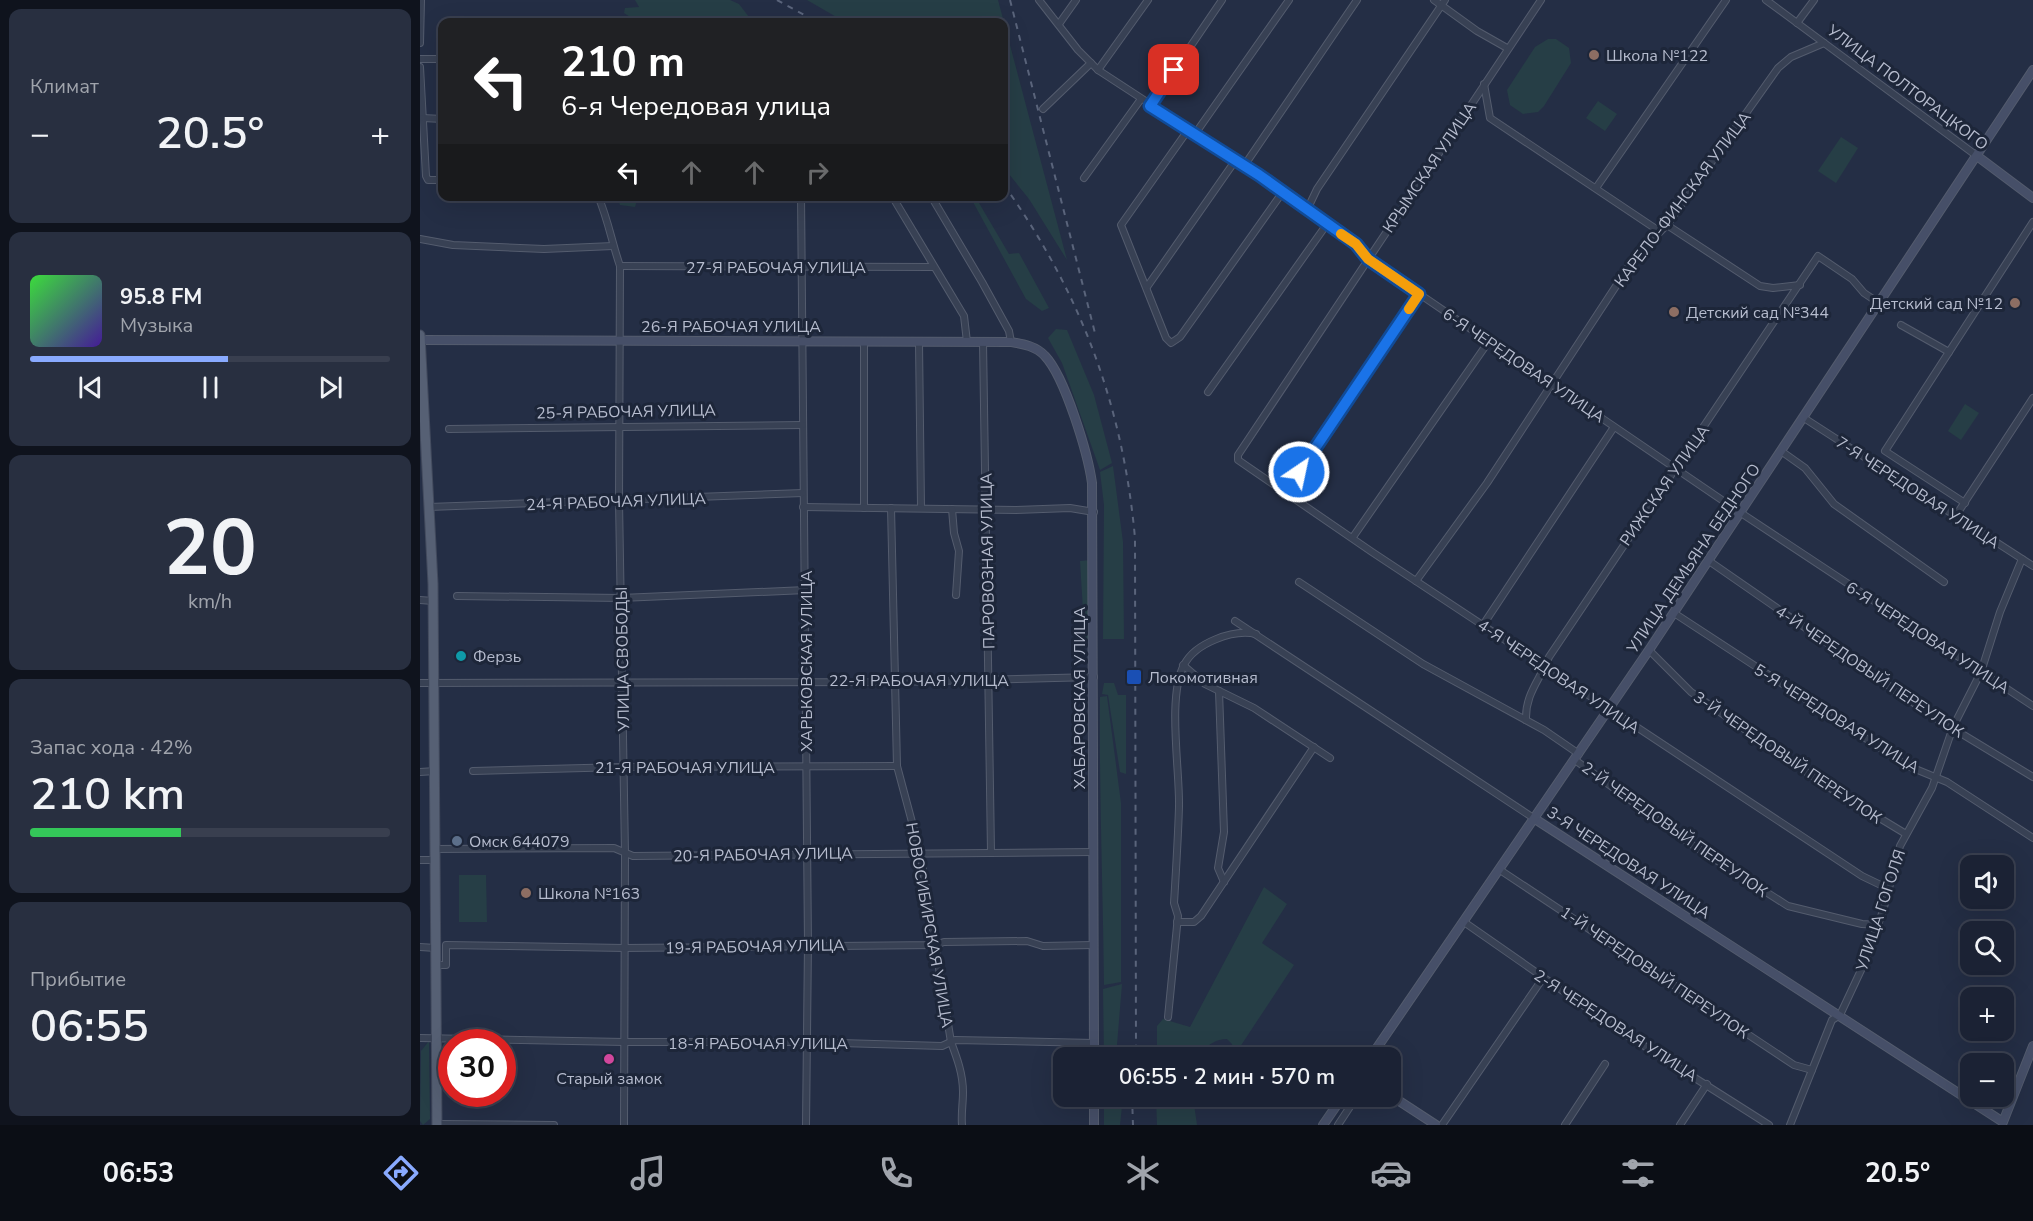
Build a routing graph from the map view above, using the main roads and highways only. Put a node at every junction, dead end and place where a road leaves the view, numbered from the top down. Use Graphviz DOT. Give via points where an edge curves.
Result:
graph roads {
  1 [pos="2033,70"];
  2 [pos="1977,156"];
  3 [pos="2033,198"];
  4 [pos="420,335"];
  5 [pos="420,340"];
  6 [pos="1040,351"];
  7 [pos="422,427"];
  8 [pos="1535,819"];
  9 [pos="2033,1046"];
  10 [pos="1094,1047"];
  11 [pos="1378,1047"];
  12 [pos="2029,1067"];
  13 [pos="1401,1102"];
  14 [pos="1094,1107"];
  15 [pos="1335,1107"];
  16 [pos="436,1124"];
  17 [pos="2004,1124"];
  18 [pos="1094,1125"];
  19 [pos="1323,1125"];
  20 [pos="1436,1125"];
  1 -- 2 [label="main road, УЛИЦА ДЕМЬЯНА БЕДНОГО"];
  2 -- 3 [label="main road, УЛИЦА ПОЛТОРАЦКОГО"];
  2 -- 8 [label="main road, УЛИЦА ДЕМЬЯНА БЕДНОГО"];
  4 -- 5 [label="main road"];
  5 -- 6 [label="main road, 26-Я РАБОЧАЯ УЛИЦА" via="1011,342"];
  5 -- 7 [label="main road"];
  6 -- 10 [label="main road, ХАБАРОВСКАЯ УЛИЦА" via="1058,378 1089,460 1094,512"];
  7 -- 16 [label="main road" via="435,683"];
  8 -- 11 [label="main road, УЛИЦА ДЕМЬЯНА БЕДНОГО"];
  8 -- 17 [label="main road, 3-Я ЧЕРЕДОВАЯ УЛИЦА"];
  9 -- 12 [label="main road"];
  12 -- 17 [label="main road"];
  13 -- 20 [label="main road"];
  14 -- 18 [label="main road"];
  15 -- 19 [label="main road"];
}
